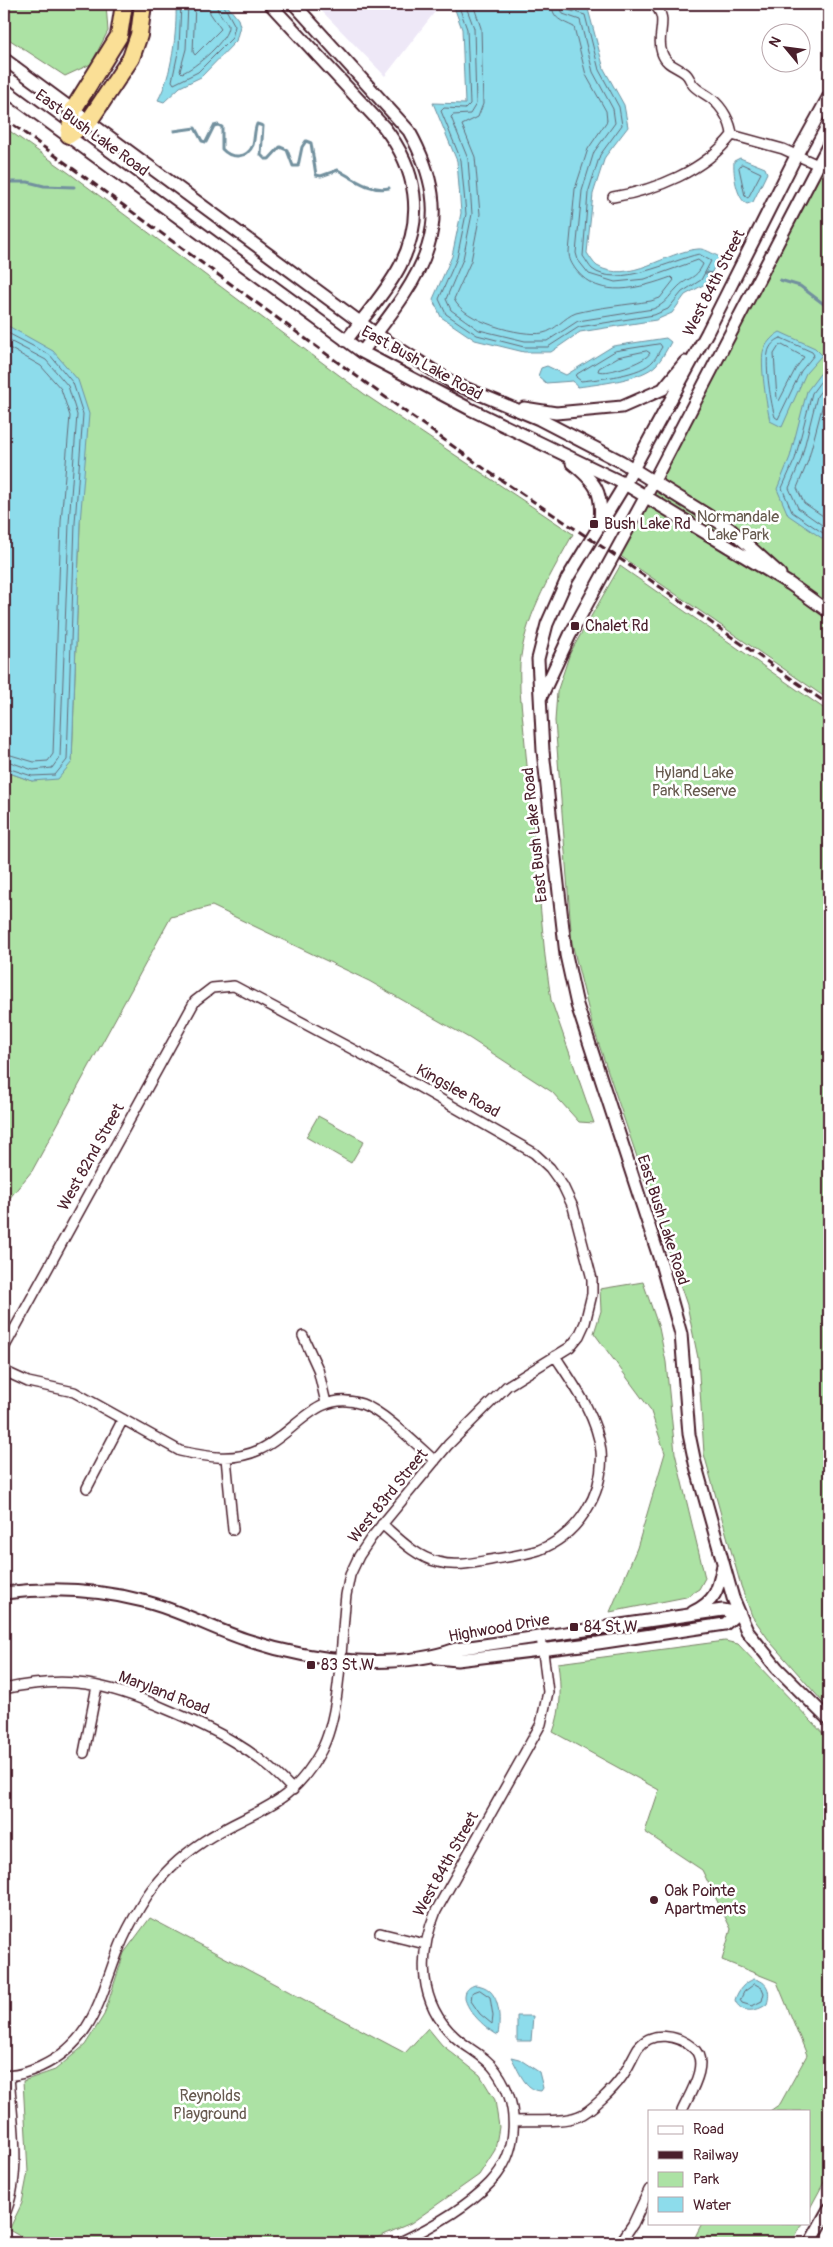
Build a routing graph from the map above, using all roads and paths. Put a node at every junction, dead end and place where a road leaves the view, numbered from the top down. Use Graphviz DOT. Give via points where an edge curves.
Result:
graph roads {
  1 [pos="124,4"];
  2 [pos="143,4"];
  3 [pos="270,4"];
  4 [pos="294,4"];
  5 [pos="654,4"];
  6 [pos="4,59"];
  7 [pos="4,89"];
  8 [pos="829,96"];
  9 [pos="74,110"];
  10 [pos="89,121"];
  11 [pos="69,135"];
  12 [pos="732,135"];
  13 [pos="829,144"];
  14 [pos="796,156"];
  15 [pos="818,166"];
  16 [pos="612,197"];
  17 [pos="360,322"];
  18 [pos="707,333"];
  19 [pos="376,334"];
  20 [pos="346,341"];
  21 [pos="362,352"];
  22 [pos="511,406"];
  23 [pos="556,449"];
  24 [pos="633,469"];
  25 [pos="653,482"];
  26 [pos="625,484"];
  27 [pos="646,496"];
  28 [pos="599,526"];
  29 [pos="790,584"];
  30 [pos="829,612"];
  31 [pos="541,698"];
  32 [pos="212,988"];
  33 [pos="590,1310"];
  34 [pos="303,1336"];
  35 [pos="4,1348"];
  36 [pos="555,1356"];
  37 [pos="4,1371"];
  38 [pos="326,1404"];
  39 [pos="123,1419"];
  40 [pos="226,1458"];
  41 [pos="435,1461"];
  42 [pos="87,1488"];
  43 [pos="382,1524"];
  44 [pos="233,1530"];
  45 [pos="724,1561"];
  46 [pos="4,1592"];
  47 [pos="738,1613"];
  48 [pos="688,1615"];
  49 [pos="541,1636"];
  50 [pos="543,1650"];
  51 [pos="433,1658"];
  52 [pos="339,1659"];
  53 [pos="97,1686"];
  54 [pos="4,1689"];
  55 [pos="829,1720"];
  56 [pos="84,1753"];
  57 [pos="293,1790"];
  58 [pos="380,1933"];
  59 [pos="424,1944"];
  60 [pos="6,2075"];
  61 [pos="682,2110"];
  62 [pos="514,2121"];
  63 [pos="648,2192"];
  64 [pos="829,2209"];
  65 [pos="4,2216"];
  66 [pos="398,2243"];
  67 [pos="620,2243"];
  68 [pos="810,2243"];
  1 -- 9 [label="highway" via="122,26 115,46"];
  2 -- 10 [label="highway" via="139,34 131,58"];
  3 -- 17 [label="street" via="384,127 407,162 415,212 408,250 390,283"];
  4 -- 19 [label="street" via="409,131 428,173 433,215 425,256 405,295"];
  5 -- 12 [label="street" via="664,20 659,40 662,55 718,105 731,125"];
  6 -- 9 [label="street, East Bush Lake Road"];
  7 -- 11 [label="street, East Bush Lake Road"];
  8 -- 14 [label="street, West 84th Street"];
  9 -- 10 [label="street, East Bush Lake Road"];
  9 -- 11 [label="highway"];
  10 -- 11 [label="highway"];
  10 -- 17 [label="street, East Bush Lake Road"];
  11 -- 20 [label="street, East Bush Lake Road"];
  12 -- 14 [label="street" via="783,149"];
  12 -- 16 [label="street" via="722,148 674,179"];
  13 -- 15 [label="street"];
  14 -- 15 [label="street"];
  14 -- 18 [label="street, West 84th Street"];
  15 -- 25 [label="street"];
  17 -- 19 [label="street, East Bush Lake Road"];
  17 -- 20 [label="street"];
  18 -- 22 [label="street" via="663,389 622,407 556,413"];
  18 -- 24 [label="street, West 84th Street"];
  19 -- 21 [label="street"];
  19 -- 22 [label="street, East Bush Lake Road" via="453,383"];
  20 -- 21 [label="street, East Bush Lake Road"];
  21 -- 23 [label="street, East Bush Lake Road" via="436,392"];
  22 -- 24 [label="street, East Bush Lake Road"];
  23 -- 26 [label="street, East Bush Lake Road"];
  23 -- 28 [label="street" via="594,484 601,504"];
  24 -- 25 [label="street, East Bush Lake Road"];
  24 -- 26 [label="street, West 84th Street"];
  25 -- 27 [label="street"];
  25 -- 29 [label="street, East Bush Lake Road" via="730,529"];
  26 -- 27 [label="street"];
  26 -- 28 [label="street, East Bush Lake Road"];
  27 -- 29 [label="street"];
  27 -- 31 [label="street, East Bush Lake Road" via="570,635"];
  28 -- 31 [label="street, East Bush Lake Road" via="567,579 547,624 538,659"];
  29 -- 30 [label="street"];
  31 -- 45 [label="street, East Bush Lake Road" via="540,721 552,843 568,964 579,1014 661,1263 681,1334 689,1434"];
  32 -- 33 [label="street, Kingslee Road" via="234,986 534,1152 563,1186 573,1207 592,1280"];
  32 -- 35 [label="street, West 82nd Street" via="195,1002"];
  33 -- 36 [label="street, West 83rd Street" via="579,1336 570,1347"];
  34 -- 38 [label="street" via="318,1369"];
  36 -- 41 [label="street, West 83rd Street" via="507,1386"];
  36 -- 43 [label="street" via="590,1414 598,1432 601,1452 595,1493 587,1511 574,1527 540,1549 454,1564 423,1556"];
  37 -- 39 [label="street" via="28,1382 74,1392"];
  38 -- 40 [label="street" via="307,1414 276,1441 259,1450"];
  38 -- 41 [label="street" via="350,1401 364,1405 377,1412"];
  39 -- 40 [label="street" via="180,1451"];
  39 -- 42 [label="street"];
  40 -- 44 [label="street"];
  41 -- 43 [label="street, West 83rd Street"];
  43 -- 52 [label="street, West 83rd Street" via="350,1575"];
  45 -- 47 [label="street, East Bush Lake Road"];
  45 -- 48 [label="street" via="715,1595"];
  46 -- 52 [label="street, Highwood Drive" via="72,1589 144,1601 252,1642"];
  47 -- 48 [label="street, Highwood Drive" via="723,1610"];
  47 -- 50 [label="street, Highwood Drive" via="725,1624"];
  47 -- 55 [label="street, East Bush Lake Road" via="777,1668"];
  48 -- 49 [label="street, Highwood Drive"];
  49 -- 50 [label="street, West 84th Street"];
  49 -- 51 [label="street, Highwood Drive" via="456,1649"];
  50 -- 51 [label="street, Highwood Drive" via="457,1660"];
  50 -- 59 [label="street, West 84th Street" via="548,1692 541,1724 436,1911"];
  51 -- 52 [label="street, Highwood Drive" via="403,1662"];
  52 -- 57 [label="street, West 83rd Street" via="331,1727 310,1770"];
  53 -- 54 [label="street, Maryland Road" via="57,1682"];
  53 -- 56 [label="street"];
  53 -- 57 [label="street, Maryland Road" via="144,1699 210,1727 256,1755"];
  57 -- 60 [label="street, West 83rd Street" via="276,1803 204,1841 181,1858 135,1915 102,1999 74,2045 55,2060 30,2072"];
  58 -- 59 [label="street"];
  59 -- 62 [label="street, West 84th Street" via="423,1967 432,2005 455,2037 495,2069 510,2098"];
  60 -- 65 [label="street, West 83rd Street" via="15,2174"];
  61 -- 62 [label="street" via="700,2067 700,2058 690,2046 662,2036 638,2048 621,2079 578,2117"];
  62 -- 66 [label="street, West 84th Street" via="508,2155 492,2182 450,2214"];
  63 -- 67 [label="street"];
  64 -- 68 [label="street"];
}
